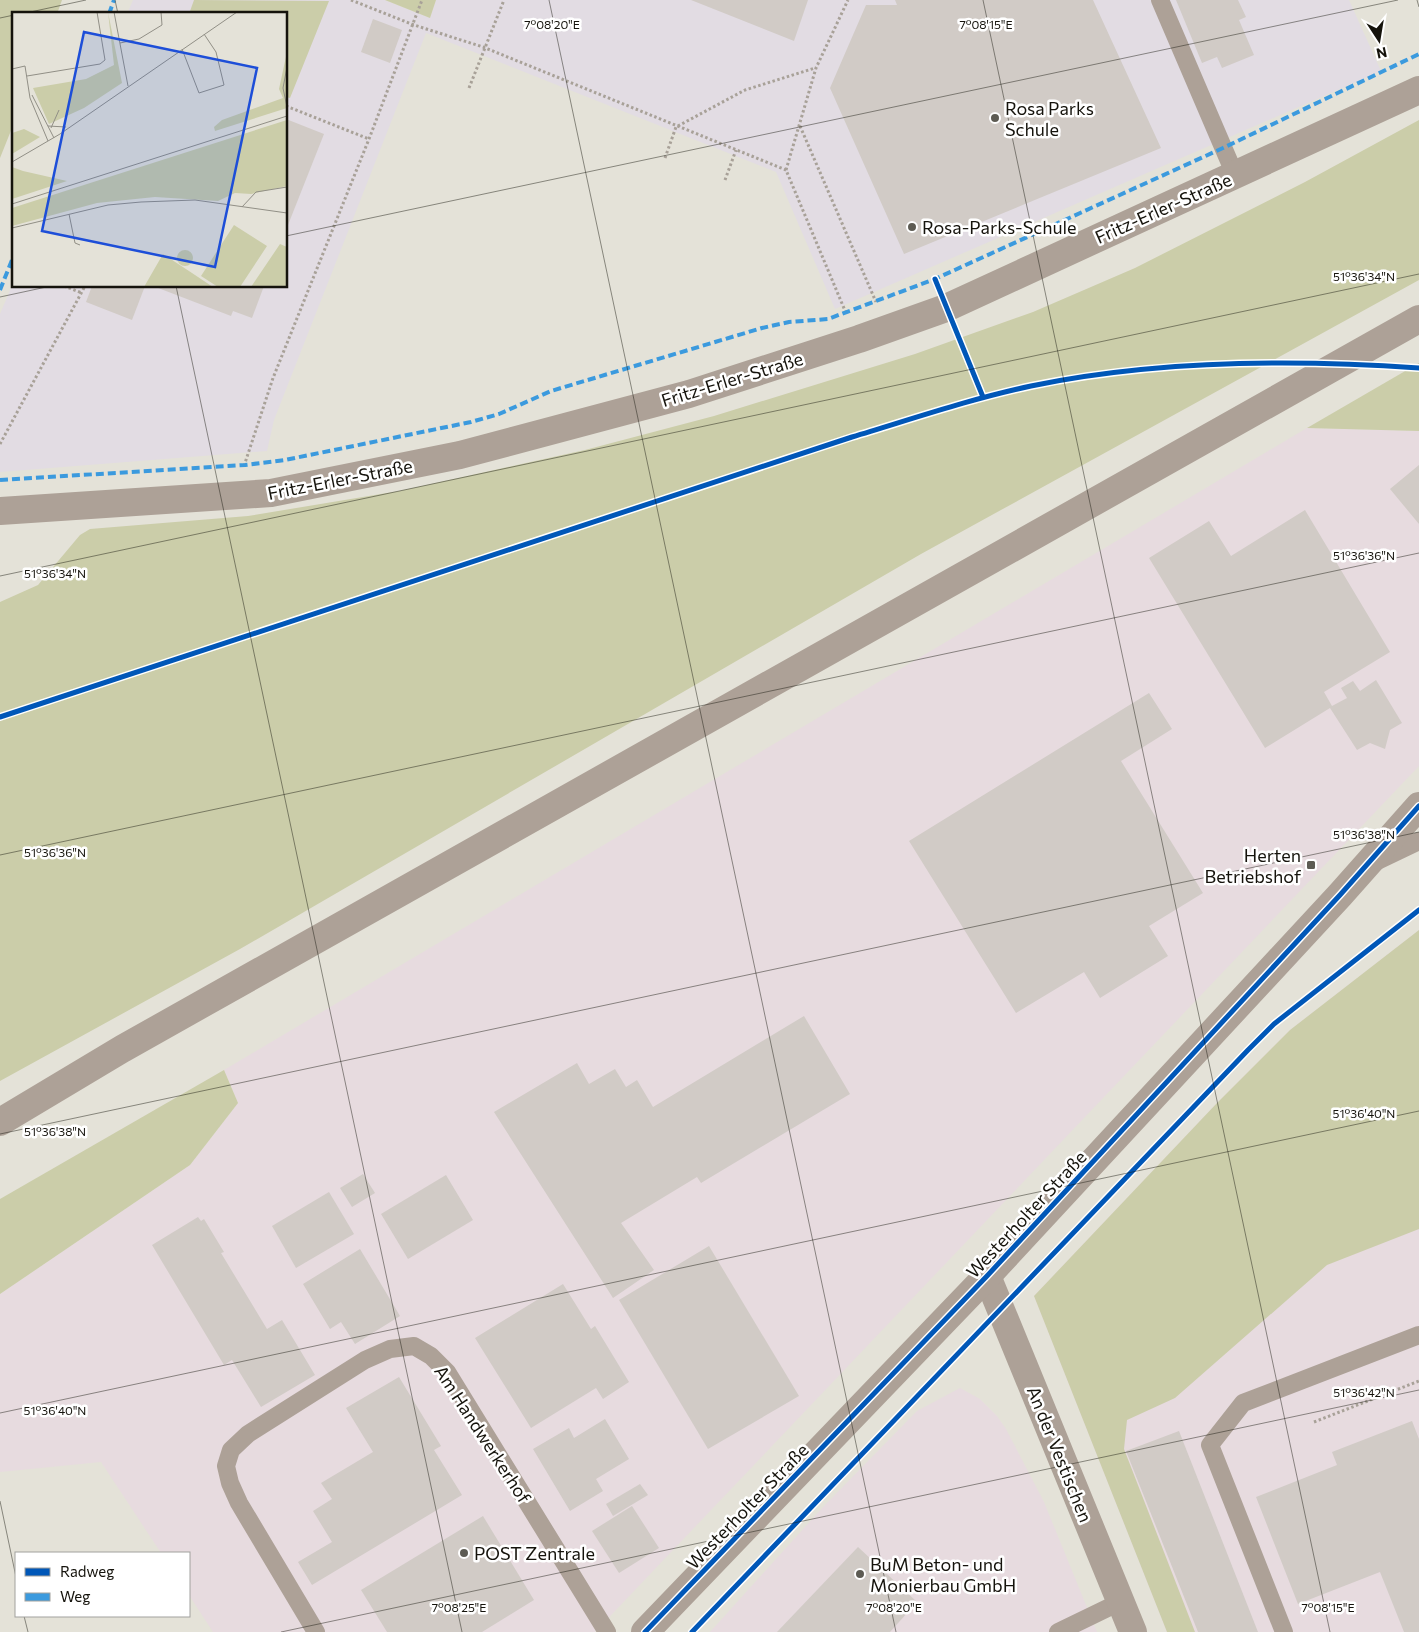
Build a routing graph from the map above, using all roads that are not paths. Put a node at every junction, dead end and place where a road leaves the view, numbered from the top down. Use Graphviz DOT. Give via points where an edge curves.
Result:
graph roads {
  1 [pos="1160,0"];
  2 [pos="1419,90"];
  3 [pos="1235,175"];
  4 [pos="1419,319"];
  5 [pos="0,511"];
  6 [pos="1419,806"];
  7 [pos="1419,841"];
  8 [pos="1365,866"];
  9 [pos="0,1122"];
  10 [pos="987,1276"];
  11 [pos="1419,1335"];
  12 [pos="1120,1602"];
  13 [pos="316,1632"];
  14 [pos="607,1632"];
  15 [pos="645,1632"];
  16 [pos="1058,1632"];
  17 [pos="1133,1632"];
  18 [pos="1284,1632"];
  1 -- 3 [label="lane"];
  2 -- 3 [label="street, Fritz-Erler-Straße"];
  3 -- 5 [label="street, Fritz-Erler-Straße" via="946,308 689,394 460,455 271,493"];
  4 -- 9 [label="street" via="122,1049"];
  6 -- 8 [label="street, Westerholter Straße"];
  7 -- 8 [label="lane"];
  8 -- 10 [label="street, Westerholter Straße"];
  10 -- 12 [label="street, An der Vestischen"];
  10 -- 15 [label="street, Westerholter Straße"];
  11 -- 18 [label="lane" via="1243,1404 1210,1445"];
  12 -- 16 [label="lane"];
  12 -- 17 [label="street, An der Vestischen"];
  13 -- 14 [label="lane, Am Handwerkerhof" via="239,1503 226,1466 231,1450 248,1434 365,1360 390,1349 414,1346 431,1356 447,1372"];
}
